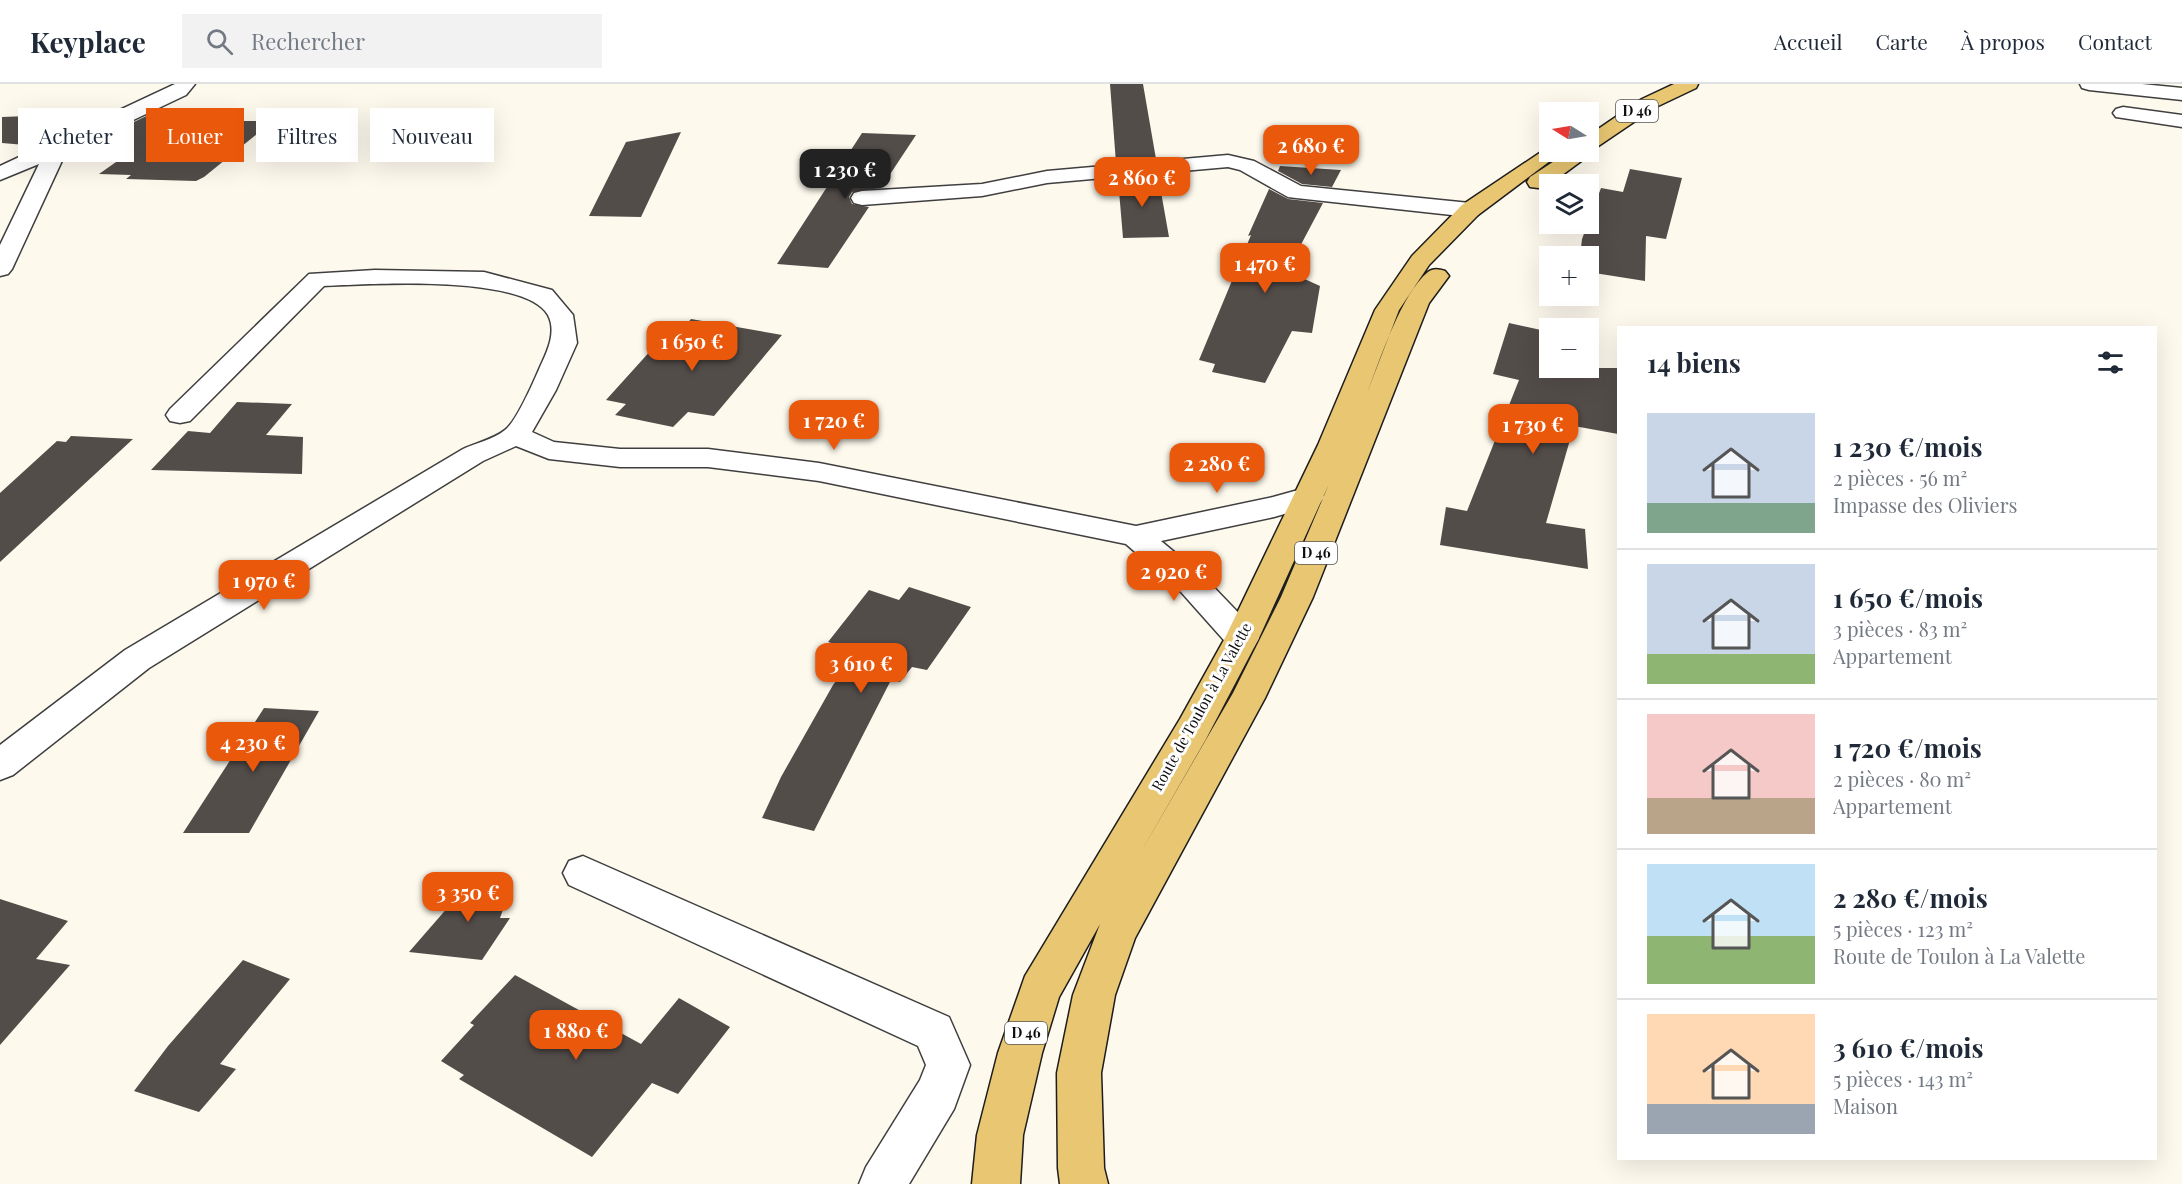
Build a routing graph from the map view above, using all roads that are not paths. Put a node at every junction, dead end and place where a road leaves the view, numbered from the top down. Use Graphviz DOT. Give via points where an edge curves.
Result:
graph roads {
  1 [pos="186,84"];
  2 [pos="1662,84"];
  3 [pos="1689,84"];
  4 [pos="2089,84"];
  5 [pos="2182,94"];
  6 [pos="134,112"];
  7 [pos="2123,113"];
  8 [pos="1599,119"];
  9 [pos="2182,122"];
  10 [pos="1599,138"];
  11 [pos="1539,161"];
  12 [pos="26,162"];
  13 [pos="50,162"];
  14 [pos="1567,162"];
  15 [pos="0,174"];
  16 [pos="862,198"];
  17 [pos="1470,210"];
  18 [pos="0,269"];
  19 [pos="180,415"];
  20 [pos="516,436"];
  21 [pos="1309,497"];
  22 [pos="1136,536"];
  23 [pos="1242,638"];
  24 [pos="0,765"];
  25 [pos="583,873"];
  26 [pos="883,1184"];
  27 [pos="996,1184"];
  28 [pos="1084,1184"];
  1 -- 6 [label="street"];
  2 -- 8 [label="main road, D 46"];
  3 -- 10 [label="main road, D 46" via="1648,103"];
  4 -- 5 [label="street"];
  7 -- 9 [label="street"];
  11 -- 17 [label="main road, Route de Toulon à La Valette / D 46"];
  12 -- 15 [label="street"];
  13 -- 18 [label="street"];
  14 -- 28 [label="main road, D 46" via="1508,204 1443,267 1417,302 1297,597 1248,698 1117,932 1094,995 1079,1073"];
  16 -- 17 [label="street" via="982,190 1047,177 1228,161 1247,165 1296,192"];
  17 -- 21 [label="main road, Route de Toulon à La Valette / D 46" via="1420,261 1387,310"];
  19 -- 20 [label="street" via="317,279 484,279 543,295 561,315 564,344"];
  20 -- 22 [label="street" via="549,450 620,458 708,458 819,472"];
  20 -- 24 [label="street" via="473,455 137,659"];
  21 -- 22 [label="street"];
  21 -- 23 [label="main road, Route de Toulon à La Valette / D 46"];
  22 -- 23 [label="street" via="1192,584"];
  23 -- 27 [label="main road, Route de Toulon à La Valette / D 46" via="1040,990 1000,1136"];
  25 -- 26 [label="street" via="934,1032 948,1065 938,1093"];
}
